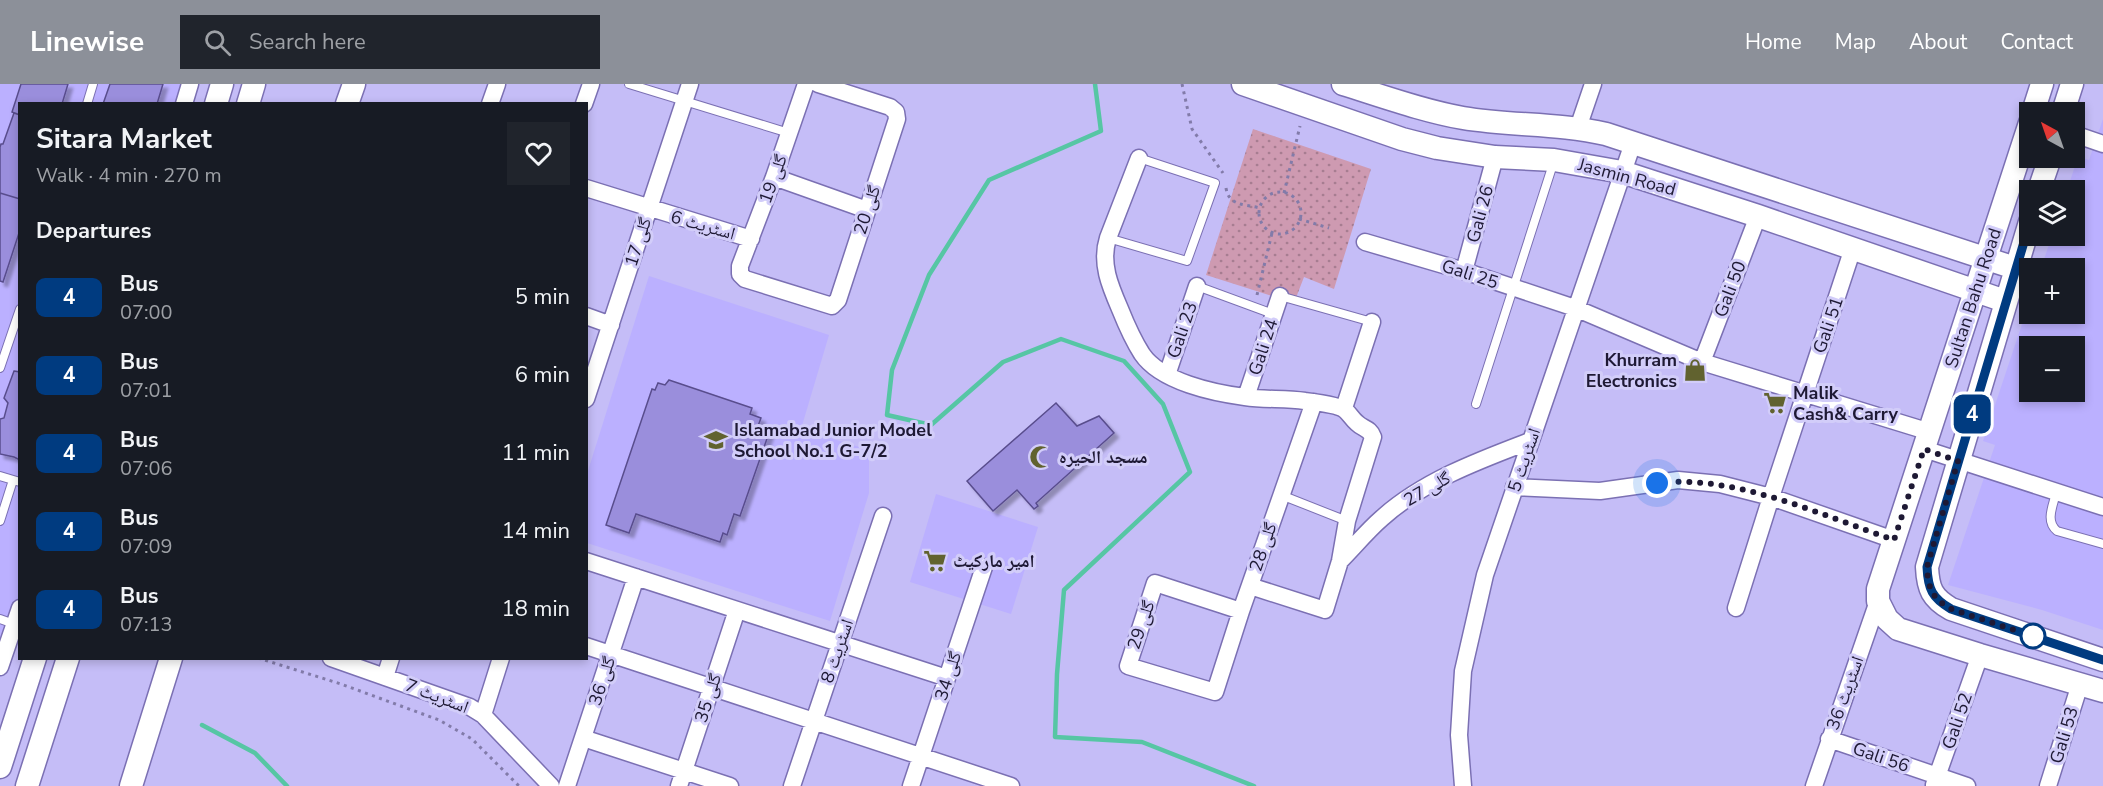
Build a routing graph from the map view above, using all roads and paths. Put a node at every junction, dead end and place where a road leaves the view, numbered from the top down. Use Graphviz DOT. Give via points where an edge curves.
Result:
graph roads {
  1 [pos="93,84"];
  2 [pos="190,84"];
  3 [pos="222,84"];
  4 [pos="254,84"];
  5 [pos="354,84"];
  6 [pos="497,84"];
  7 [pos="591,84"];
  8 [pos="629,84"];
  9 [pos="690,84"];
  10 [pos="806,84"];
  11 [pos="818,84"];
  12 [pos="1182,84"];
  13 [pos="1243,84"];
  14 [pos="1343,84"];
  15 [pos="1593,84"];
  16 [pos="2072,84"];
  17 [pos="684,101"];
  18 [pos="88,102"];
  19 [pos="185,102"];
  20 [pos="217,102"];
  21 [pos="249,102"];
  22 [pos="348,102"];
  23 [pos="491,102"];
  24 [pos="585,102"];
  25 [pos="2066,102"];
  26 [pos="1300,126"];
  27 [pos="1578,128"];
  28 [pos="789,133"];
  29 [pos="2085,138"];
  30 [pos="1633,143"];
  31 [pos="2103,144"];
  32 [pos="1495,157"];
  33 [pos="2019,157"];
  34 [pos="1139,158"];
  35 [pos="1554,160"];
  36 [pos="1622,172"];
  37 [pos="1224,176"];
  38 [pos="774,177"];
  39 [pos="1226,182"];
  40 [pos="588,189"];
  41 [pos="1284,193"];
  42 [pos="1260,208"];
  43 [pos="649,209"];
  44 [pos="867,210"];
  45 [pos="1758,216"];
  46 [pos="1299,219"];
  47 [pos="1329,228"];
  48 [pos="1272,233"];
  49 [pos="1108,238"];
  50 [pos="751,239"];
  51 [pos="1365,242"];
  52 [pos="2022,246"];
  53 [pos="1853,248"];
  54 [pos="1986,258"];
  55 [pos="2015,268"];
  56 [pos="1464,271"];
  57 [pos="740,274"];
  58 [pos="1197,286"];
  59 [pos="1513,288"];
  60 [pos="1975,292"];
  61 [pos="1280,296"];
  62 [pos="2005,302"];
  63 [pos="1254,307"];
  64 [pos="1575,308"];
  65 [pos="1273,314"];
  66 [pos="18,315"];
  67 [pos="588,317"];
  68 [pos="1372,322"];
  69 [pos="611,325"];
  70 [pos="1702,362"];
  71 [pos="0,368"];
  72 [pos="1167,375"];
  73 [pos="588,393"];
  74 [pos="1805,393"];
  75 [pos="1246,397"];
  76 [pos="1314,402"];
  77 [pos="1476,404"];
  78 [pos="1344,408"];
  79 [pos="1530,441"];
  80 [pos="1927,441"];
  81 [pos="1958,461"];
  82 [pos="0,476"];
  83 [pos="16,481"];
  84 [pos="1514,487"];
  85 [pos="2056,493"];
  86 [pos="1281,495"];
  87 [pos="1771,497"];
  88 [pos="2103,507"];
  89 [pos="883,516"];
  90 [pos="0,521"];
  91 [pos="1347,521"];
  92 [pos="1894,540"];
  93 [pos="2103,544"];
  94 [pos="1340,561"];
  95 [pos="588,562"];
  96 [pos="984,567"];
  97 [pos="636,577"];
  98 [pos="1250,586"];
  99 [pos="1880,606"];
  100 [pos="1736,608"];
  101 [pos="18,610"];
  102 [pos="737,610"];
  103 [pos="1241,611"];
  104 [pos="7,621"];
  105 [pos="840,643"];
  106 [pos="588,647"];
  107 [pos="611,654"];
  108 [pos="1980,655"];
  109 [pos="34,660"];
  110 [pos="67,660"];
  111 [pos="170,660"];
  112 [pos="264,660"];
  113 [pos="337,660"];
  114 [pos="390,660"];
  115 [pos="500,660"];
  116 [pos="2103,660"];
  117 [pos="0,667"];
  118 [pos="385,676"];
  119 [pos="947,678"];
  120 [pos="2080,684"];
  121 [pos="711,687"];
  122 [pos="2103,691"];
  123 [pos="1215,692"];
  124 [pos="483,716"];
  125 [pos="814,721"];
  126 [pos="583,738"];
  127 [pos="1829,739"];
  128 [pos="921,756"];
  129 [pos="0,767"];
  130 [pos="682,779"];
  131 [pos="1936,781"];
  132 [pos="27,786"];
  133 [pos="131,786"];
  134 [pos="519,786"];
  135 [pos="551,786"];
  136 [pos="567,786"];
  137 [pos="730,786"];
  138 [pos="792,786"];
  139 [pos="911,786"];
  140 [pos="1011,786"];
  141 [pos="1463,786"];
  142 [pos="1814,786"];
  143 [pos="1967,786"];
  144 [pos="2048,786"];
  1 -- 18 [label="lane"];
  2 -- 19 [label="street"];
  3 -- 20 [label="street"];
  4 -- 21 [label="street"];
  5 -- 22 [label="street"];
  6 -- 23 [label="street"];
  7 -- 24 [label="street"];
  8 -- 17 [label="lane"];
  9 -- 17 [label="street, گلی 17"];
  10 -- 28 [label="street, گلی 19"];
  11 -- 44 [label="street, گلی 20" via="896,112"];
  12 -- 37 [label="path" via="1192,129"];
  13 -- 32 [label="street, Jasmin Road" via="1402,139"];
  14 -- 27 [label="street, Jasmin Road" via="1461,118"];
  15 -- 27 [label="street"];
  16 -- 25 [label="street"];
  17 -- 28 [label="lane"];
  17 -- 43 [label="street, گلی 17"];
  26 -- 41 [label="path"];
  27 -- 30 [label="street, Jasmin Road"];
  28 -- 38 [label="street, گلی 19"];
  29 -- 31 [label="street"];
  30 -- 36 [label="street, اسٹریٹ 5"];
  30 -- 54 [label="street, Jasmin Road"];
  32 -- 35 [label="street, Jasmin Road"];
  32 -- 56 [label="street, Gali 26"];
  33 -- 54 [label="street, Sultan Bahu Road"];
  34 -- 49 [label="street"];
  34 -- 49 [label="lane" via="1215,183 1187,261"];
  35 -- 36 [label="street, Jasmin Road"];
  35 -- 59 [label="lane"];
  36 -- 45 [label="street, Jasmin Road"];
  36 -- 64 [label="street, اسٹریٹ 5"];
  38 -- 44 [label="street"];
  38 -- 50 [label="street, گلی 19"];
  39 -- 42 [label="path" via="1228,198"];
  40 -- 43 [label="street, اسٹریٹ 6"];
  41 -- 42 [label="path" via="1266,197"];
  41 -- 46 [label="path" via="1298,203"];
  42 -- 48 [label="path" via="1262,224"];
  43 -- 50 [label="street, اسٹریٹ 6"];
  43 -- 69 [label="street, گلی 17"];
  44 -- 57 [label="street, گلی 20" via="838,300 832,306 745,279"];
  45 -- 53 [label="street, Jasmin Road"];
  45 -- 70 [label="street, Gali 50"];
  46 -- 47 [label="path"];
  46 -- 48 [label="path" via="1287,233"];
  48 -- 63 [label="path"];
  49 -- 72 [label="street" via="1108,282 1142,354"];
  50 -- 57 [label="street, گلی 19"];
  51 -- 56 [label="street, Gali 25"];
  52 -- 55 [label="street, Sultan Bahu Road"];
  53 -- 60 [label="street, Jasmin Road"];
  53 -- 74 [label="street, Gali 51"];
  54 -- 55 [label="street, Jasmin Road"];
  54 -- 60 [label="street, Sultan Bahu Road"];
  55 -- 62 [label="street, Sultan Bahu Road"];
  56 -- 59 [label="street, Gali 25"];
  58 -- 63 [label="lane"];
  58 -- 72 [label="street, Gali 23"];
  59 -- 64 [label="street, Gali 25"];
  59 -- 77 [label="lane"];
  60 -- 62 [label="street, Jasmin Road"];
  60 -- 80 [label="street, Sultan Bahu Road"];
  61 -- 65 [label="street, Gali 24"];
  61 -- 68 [label="lane"];
  62 -- 81 [label="street, Sultan Bahu Road"];
  63 -- 65 [label="lane"];
  64 -- 70 [label="street, Gali 25"];
  64 -- 79 [label="street, اسٹریٹ 5"];
  65 -- 75 [label="street, Gali 24"];
  66 -- 71 [label="lane"];
  67 -- 69 [label="street"];
  68 -- 78 [label="street"];
  69 -- 73 [label="street, گلی 17"];
  70 -- 74 [label="street, Gali 25"];
  72 -- 75 [label="street" via="1200,388"];
  74 -- 80 [label="street, Gali 25"];
  74 -- 87 [label="street, Gali 51"];
  75 -- 76 [label="street"];
  76 -- 78 [label="street"];
  76 -- 86 [label="street, گلی 28"];
  78 -- 91 [label="street, گلی 27" via="1373,437"];
  79 -- 84 [label="street, اسٹریٹ 5"];
  79 -- 94 [label="street, گلی 27" via="1440,480 1410,498 1383,517"];
  80 -- 81 [label="street, Gali 25"];
  80 -- 92 [label="street, Sultan Bahu Road"];
  81 -- 85 [label="street, Gali 25"];
  81 -- 116 [label="street, Sultan Bahu Road" via="1927,567 1932,594 1951,609"];
  82 -- 83 [label="lane"];
  83 -- 90 [label="lane"];
  84 -- 87 [label="street" via="1600,490 1678,480 1720,484"];
  84 -- 141 [label="street, اسٹریٹ 5" via="1485,575 1463,671 1459,735"];
  85 -- 88 [label="street, Gali 25"];
  85 -- 93 [label="lane" via="2049,521 2052,527"];
  86 -- 91 [label="lane"];
  86 -- 98 [label="street, گلی 28"];
  87 -- 92 [label="street"];
  87 -- 100 [label="street, Gali 51"];
  89 -- 105 [label="street, اسٹریٹ 8"];
  91 -- 94 [label="street, گلی 27"];
  92 -- 99 [label="street, Sultan Bahu Road" via="1878,589"];
  94 -- 98 [label="street, گلی 27" via="1325,610"];
  95 -- 97 [label="street"];
  96 -- 119 [label="street, گلی 34"];
  97 -- 102 [label="street"];
  97 -- 107 [label="street, گلی 36"];
  98 -- 103 [label="street, گلی 28"];
  99 -- 108 [label="street" via="1898,629"];
  99 -- 127 [label="street, اسٹریٹ 36"];
  101 -- 104 [label="street"];
  102 -- 105 [label="street"];
  102 -- 121 [label="street, گلی 35"];
  103 -- 123 [label="street, گلی 28"];
  103 -- 123 [label="street, گلی 29" via="1155,583 1128,666"];
  104 -- 117 [label="street"];
  105 -- 119 [label="street"];
  105 -- 125 [label="street, اسٹریٹ 8"];
  106 -- 107 [label="street"];
  107 -- 121 [label="street"];
  107 -- 126 [label="street, گلی 36"];
  108 -- 120 [label="street"];
  108 -- 131 [label="street, Gali 52"];
  109 -- 129 [label="street"];
  110 -- 132 [label="street"];
  111 -- 133 [label="street"];
  112 -- 134 [label="path" via="439,720 472,739"];
  113 -- 118 [label="street, اسٹریٹ 7"];
  114 -- 118 [label="street"];
  115 -- 124 [label="street"];
  118 -- 124 [label="street, اسٹریٹ 7" via="470,707"];
  119 -- 128 [label="street, گلی 34"];
  120 -- 122 [label="street"];
  120 -- 144 [label="street, Gali 53"];
  121 -- 125 [label="street"];
  121 -- 130 [label="street, گلی 35"];
  124 -- 135 [label="street, اسٹریٹ 7"];
  125 -- 128 [label="street"];
  125 -- 138 [label="street, اسٹریٹ 8"];
  126 -- 130 [label="street"];
  126 -- 136 [label="street, گلی 36"];
  127 -- 131 [label="street, Gali 56"];
  127 -- 142 [label="street, اسٹریٹ 36"];
  128 -- 139 [label="street, گلی 34"];
  128 -- 140 [label="street"];
  130 -- 137 [label="street"];
  131 -- 143 [label="street, Gali 56"];
}
